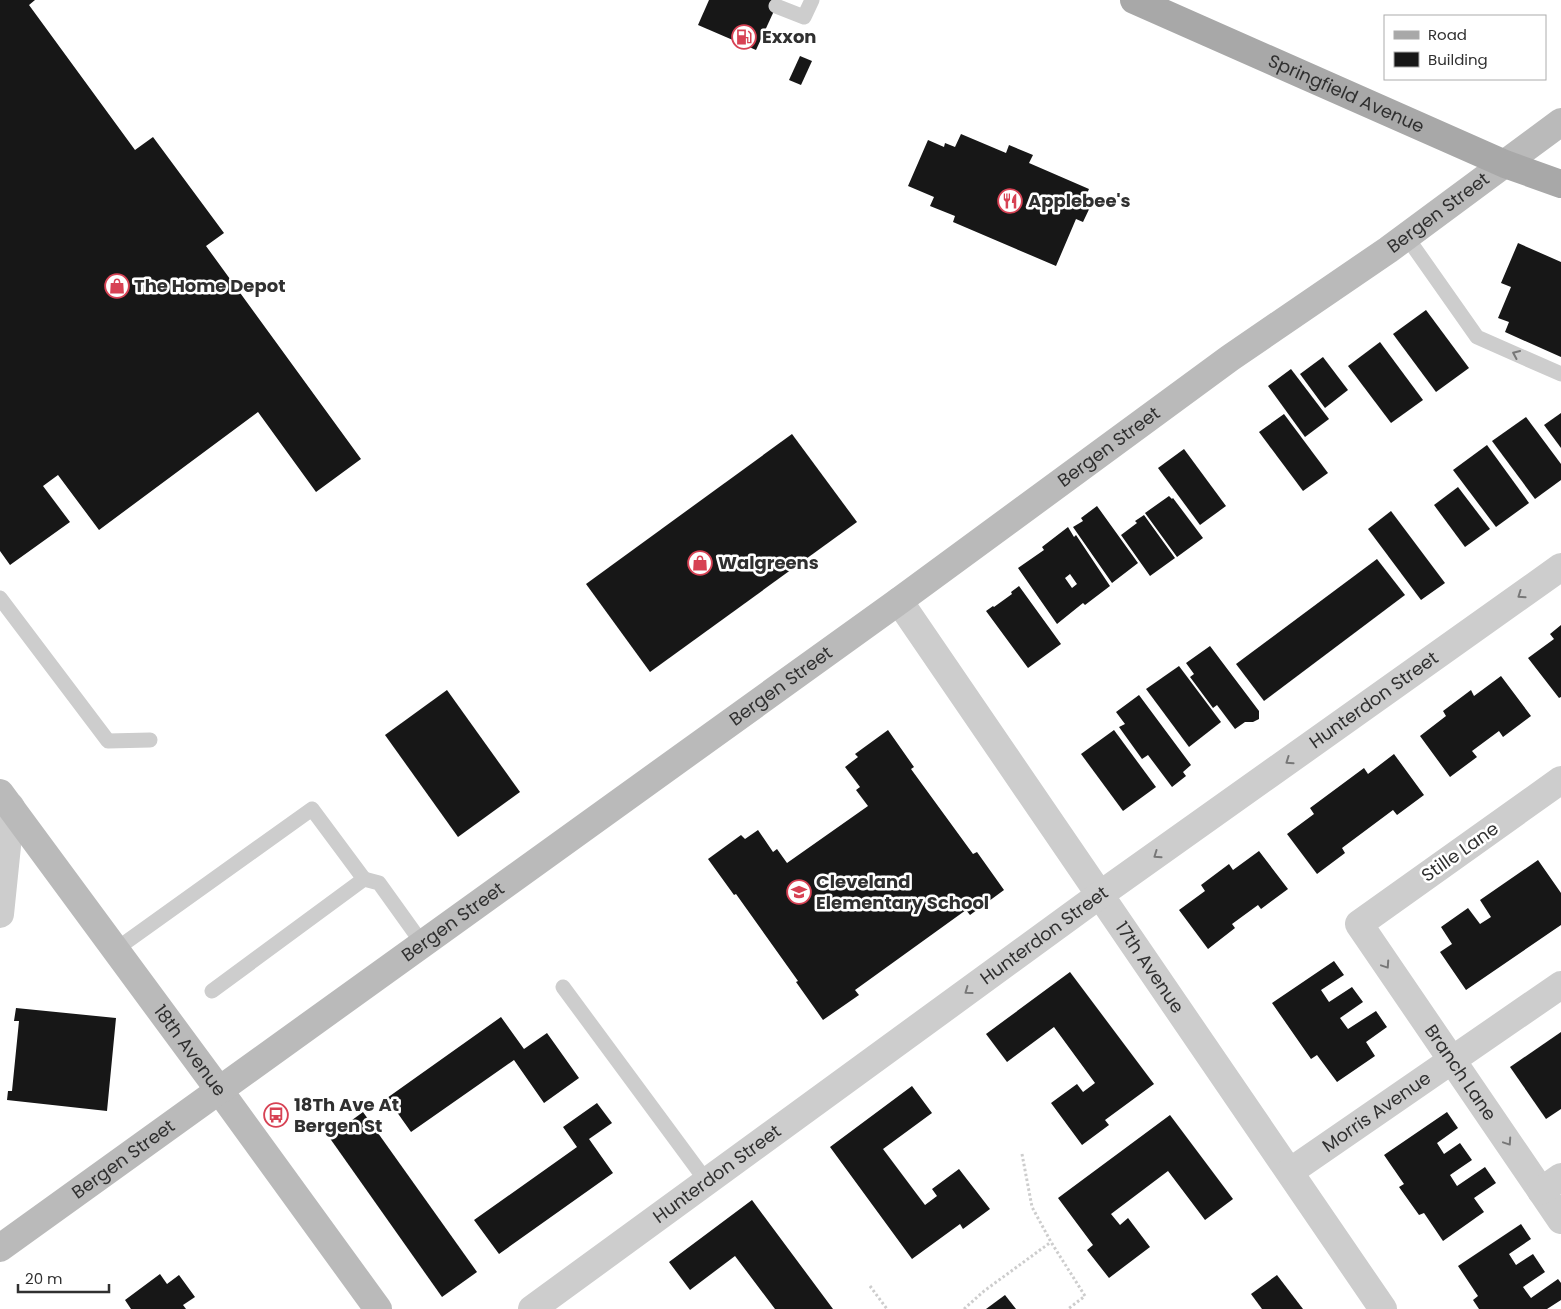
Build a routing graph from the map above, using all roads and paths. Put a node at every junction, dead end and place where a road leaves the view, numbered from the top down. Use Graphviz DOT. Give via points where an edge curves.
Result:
graph roads {
  1 [pos="812,0"];
  2 [pos="1134,0"];
  3 [pos="776,6"];
  4 [pos="1561,122"];
  5 [pos="1505,164"];
  6 [pos="1561,184"];
  7 [pos="1406,236"];
  8 [pos="1561,374"];
  9 [pos="1561,567"];
  10 [pos="0,598"];
  11 [pos="899,601"];
  12 [pos="150,740"];
  13 [pos="1561,780"];
  14 [pos="5,800"];
  15 [pos="364,879"];
  16 [pos="1101,894"];
  17 [pos="0,914"];
  18 [pos="1359,924"];
  19 [pos="422,943"];
  20 [pos="116,950"];
  21 [pos="1561,985"];
  22 [pos="563,987"];
  23 [pos="212,991"];
  24 [pos="1452,1061"];
  25 [pos="219,1090"];
  26 [pos="1022,1154"];
  27 [pos="1290,1172"];
  28 [pos="707,1182"];
  29 [pos="1551,1184"];
  30 [pos="1561,1220"];
  31 [pos="1051,1242"];
  32 [pos="0,1248"];
  33 [pos="870,1286"];
  34 [pos="378,1309"];
  35 [pos="532,1309"];
  36 [pos="887,1309"];
  37 [pos="964,1309"];
  38 [pos="1068,1309"];
  39 [pos="1384,1309"];
  1 -- 3 [label="lane" via="804,17"];
  2 -- 5 [label="main road, Springfield Avenue"];
  4 -- 5 [label="main road, Bergen Street"];
  5 -- 6 [label="main road, Springfield Avenue"];
  5 -- 7 [label="main road, Bergen Street"];
  8 -- 7 [label="lane, one-way" via="1477,337"];
  7 -- 11 [label="main road, Bergen Street" via="1230,358"];
  9 -- 16 [label="street, Hunterdon Street, one-way"];
  10 -- 12 [label="lane" via="108,741"];
  11 -- 16 [label="street, 17th Avenue"];
  11 -- 19 [label="main road, Bergen Street"];
  13 -- 18 [label="street, Stille Lane"];
  14 -- 17 [label="street"];
  14 -- 20 [label="main road, 18th Avenue"];
  15 -- 19 [label="lane" via="379,883"];
  15 -- 20 [label="lane" via="312,809"];
  15 -- 23 [label="lane"];
  16 -- 27 [label="street, 17th Avenue"];
  16 -- 28 [label="street, Hunterdon Street, one-way"];
  18 -- 24 [label="street, Branch Lane, one-way"];
  19 -- 25 [label="main road, Bergen Street"];
  20 -- 25 [label="main road, 18th Avenue"];
  21 -- 24 [label="street, Morris Avenue"];
  22 -- 28 [label="lane"];
  24 -- 27 [label="street, Morris Avenue"];
  24 -- 29 [label="street, Branch Lane, one-way"];
  25 -- 32 [label="main road, Bergen Street"];
  25 -- 34 [label="main road, 18th Avenue"];
  26 -- 31 [label="path" via="1032,1207"];
  27 -- 39 [label="street, 17th Avenue"];
  28 -- 35 [label="street, Hunterdon Street"];
  29 -- 30 [label="street, Branch Lane"];
  31 -- 37 [label="path"];
  31 -- 38 [label="path" via="1085,1296"];
  33 -- 36 [label="path"];
}
